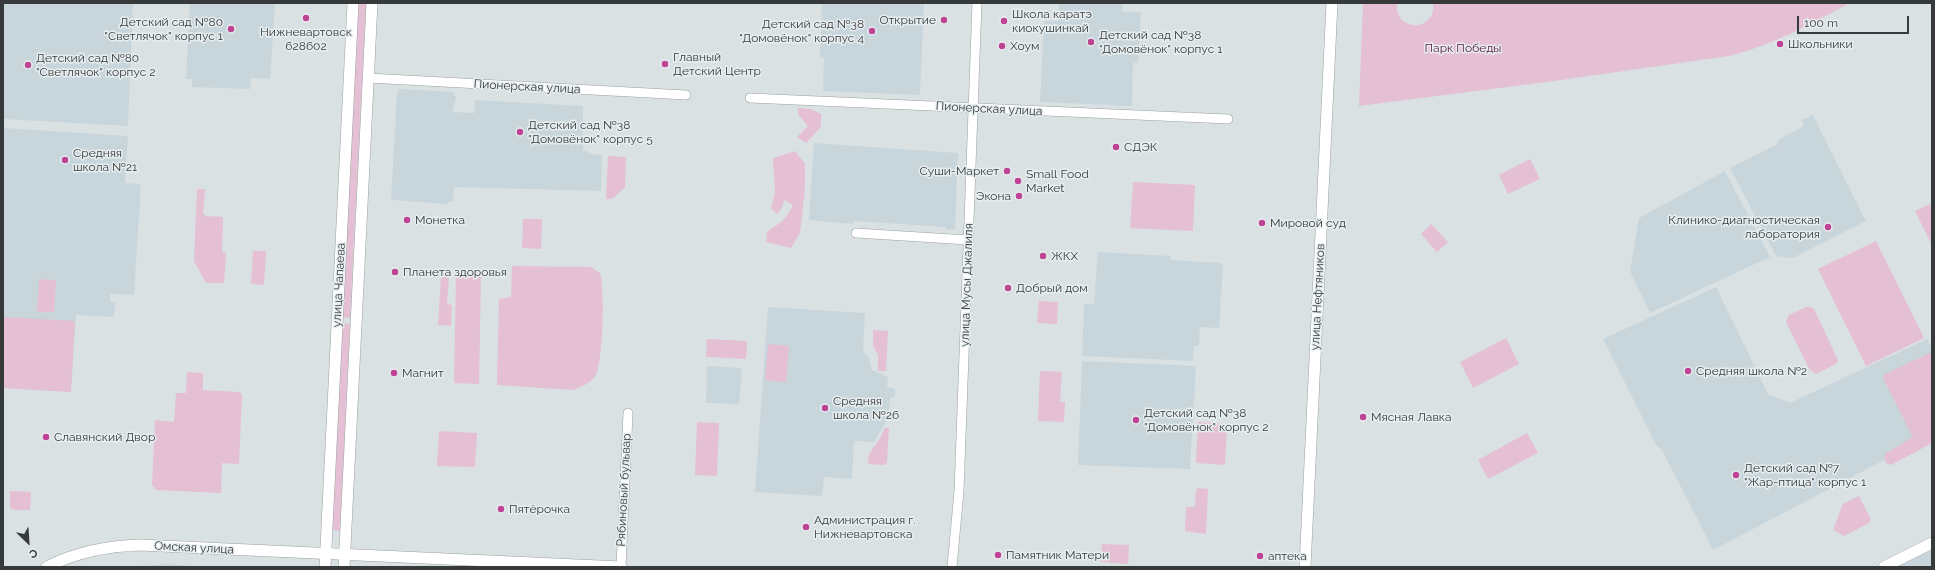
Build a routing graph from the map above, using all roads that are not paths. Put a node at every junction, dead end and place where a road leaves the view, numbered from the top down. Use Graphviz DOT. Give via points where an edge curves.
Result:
graph roads {
  1 [pos="353,3"];
  2 [pos="372,3"];
  3 [pos="977,3"];
  4 [pos="1332,3"];
  5 [pos="368,78"];
  6 [pos="686,95"];
  7 [pos="750,98"];
  8 [pos="972,108"];
  9 [pos="1228,119"];
  10 [pos="856,233"];
  11 [pos="968,240"];
  12 [pos="628,412"];
  13 [pos="1932,543"];
  14 [pos="325,554"];
  15 [pos="344,555"];
  16 [pos="47,567"];
  17 [pos="325,567"];
  18 [pos="344,567"];
  19 [pos="621,567"];
  20 [pos="952,567"];
  21 [pos="1305,567"];
  22 [pos="1884,567"];
  1 -- 14 [label="main road, улица Чапаева"];
  2 -- 5 [label="main road, улица Чапаева"];
  3 -- 8 [label="street, улица Мусы Джалиля"];
  4 -- 21 [label="main road, улица Нефтяников"];
  5 -- 6 [label="street, Пионерская улица"];
  5 -- 15 [label="main road, улица Чапаева"];
  7 -- 8 [label="street, Пионерская улица"];
  8 -- 9 [label="street, Пионерская улица"];
  8 -- 11 [label="street, улица Мусы Джалиля"];
  10 -- 11 [label="street"];
  11 -- 20 [label="street, улица Мусы Джалиля" via="959,491"];
  12 -- 19 [label="street, Рябиновый бульвар"];
  13 -- 22 [label="main road"];
  14 -- 15 [label="main road, Омская улица"];
  14 -- 16 [label="main road, Омская улица" via="127,546 81,553"];
  14 -- 17 [label="main road, улица Чапаева"];
  15 -- 18 [label="main road, улица Чапаева"];
  15 -- 19 [label="main road, Омская улица"];
}
